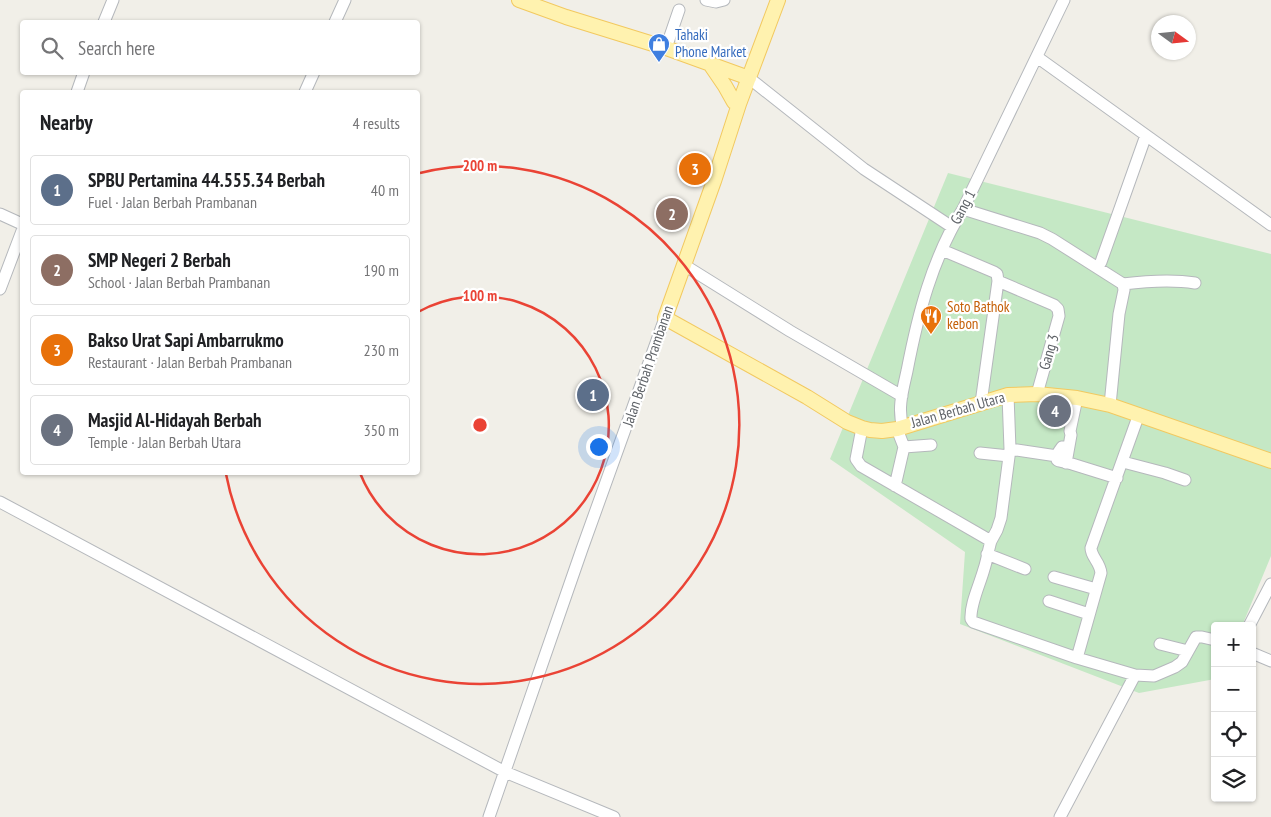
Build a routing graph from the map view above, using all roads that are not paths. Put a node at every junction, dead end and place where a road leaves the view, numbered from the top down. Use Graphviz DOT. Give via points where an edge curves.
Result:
graph roads {
  1 [pos="113,0"];
  2 [pos="345,0"];
  3 [pos="518,0"];
  4 [pos="706,0"];
  5 [pos="724,0"];
  6 [pos="778,0"];
  7 [pos="1064,0"];
  8 [pos="679,10"];
  9 [pos="105,20"];
  10 [pos="336,20"];
  11 [pos="666,48"];
  12 [pos="1037,57"];
  13 [pos="710,64"];
  14 [pos="83,75"];
  15 [pos="313,75"];
  16 [pos="749,78"];
  17 [pos="78,90"];
  18 [pos="306,90"];
  19 [pos="739,104"];
  20 [pos="1145,138"];
  21 [pos="963,209"];
  22 [pos="0,214"];
  23 [pos="20,223"];
  24 [pos="1271,225"];
  25 [pos="952,228"];
  26 [pos="20,236"];
  27 [pos="942,250"];
  28 [pos="684,265"];
  29 [pos="1098,267"];
  30 [pos="998,281"];
  31 [pos="1195,283"];
  32 [pos="1123,284"];
  33 [pos="0,289"];
  34 [pos="665,318"];
  35 [pos="1037,394"];
  36 [pos="1008,395"];
  37 [pos="902,396"];
  38 [pos="1077,398"];
  39 [pos="981,403"];
  40 [pos="1110,404"];
  41 [pos="1139,414"];
  42 [pos="862,428"];
  43 [pos="900,428"];
  44 [pos="931,445"];
  45 [pos="904,447"];
  46 [pos="1010,452"];
  47 [pos="980,454"];
  48 [pos="1061,459"];
  49 [pos="1271,461"];
  50 [pos="1123,462"];
  51 [pos="1116,478"];
  52 [pos="1185,480"];
  53 [pos="895,486"];
  54 [pos="0,502"];
  55 [pos="991,542"];
  56 [pos="988,554"];
  57 [pos="1025,569"];
  58 [pos="1054,577"];
  59 [pos="1271,584"];
  60 [pos="1096,589"];
  61 [pos="1049,601"];
  62 [pos="1089,614"];
  63 [pos="1251,622"];
  64 [pos="1211,639"];
  65 [pos="1160,644"];
  66 [pos="1188,651"];
  67 [pos="1256,655"];
  68 [pos="1077,658"];
  69 [pos="1271,661"];
  70 [pos="1135,675"];
  71 [pos="505,772"];
  72 [pos="489,817"];
  73 [pos="614,817"];
  74 [pos="1060,817"];
  1 -- 9 [label="street"];
  2 -- 10 [label="street"];
  3 -- 11 [label="main road"];
  4 -- 5 [label="street"];
  6 -- 16 [label="main road, Jalan Berbah Prambanan"];
  7 -- 12 [label="street, Gang 1"];
  8 -- 11 [label="street"];
  11 -- 13 [label="main road"];
  12 -- 21 [label="street, Gang 1"];
  12 -- 24 [label="street"];
  13 -- 16 [label="main road"];
  13 -- 19 [label="main road" via="734,102"];
  14 -- 17 [label="street"];
  15 -- 18 [label="street"];
  16 -- 19 [label="main road, Jalan Berbah Prambanan"];
  16 -- 25 [label="street" via="864,169"];
  19 -- 28 [label="main road, Jalan Berbah Prambanan"];
  20 -- 29 [label="street"];
  21 -- 25 [label="street, Gang 1"];
  21 -- 29 [label="street" via="1040,233"];
  22 -- 23 [label="street"];
  25 -- 27 [label="street, Gang 1"];
  26 -- 33 [label="street"];
  27 -- 30 [label="street" via="994,272"];
  27 -- 37 [label="street, Gang 1" via="926,288"];
  28 -- 34 [label="main road, Jalan Berbah Prambanan"];
  28 -- 37 [label="street"];
  29 -- 32 [label="street"];
  30 -- 35 [label="street, Gang 3" via="1058,309 1059,316"];
  30 -- 39 [label="street"];
  31 -- 32 [label="street" via="1149,280"];
  32 -- 40 [label="street"];
  34 -- 42 [label="main road, Jalan Berbah Utara"];
  34 -- 71 [label="street, Jalan Berbah Prambanan"];
  35 -- 36 [label="main road, Jalan Berbah Utara"];
  35 -- 38 [label="main road, Jalan Berbah Utara"];
  36 -- 39 [label="main road, Jalan Berbah Utara"];
  36 -- 46 [label="street"];
  37 -- 43 [label="street, Gang 1"];
  38 -- 40 [label="main road, Jalan Berbah Utara"];
  38 -- 48 [label="street" via="1069,446"];
  39 -- 43 [label="main road, Jalan Berbah Utara"];
  40 -- 41 [label="main road, Jalan Berbah Utara"];
  41 -- 49 [label="main road, Jalan Berbah Utara"];
  41 -- 50 [label="street"];
  42 -- 43 [label="main road, Jalan Berbah Utara" via="882,431"];
  42 -- 53 [label="street" via="858,463"];
  43 -- 45 [label="street, Gang 1"];
  44 -- 45 [label="street"];
  45 -- 53 [label="street"];
  46 -- 47 [label="street"];
  46 -- 48 [label="street"];
  46 -- 55 [label="street" via="1001,518"];
  48 -- 51 [label="street"];
  50 -- 51 [label="street"];
  50 -- 52 [label="street"];
  51 -- 60 [label="street" via="1091,548 1101,573"];
  53 -- 55 [label="street"];
  54 -- 71 [label="street"];
  55 -- 56 [label="street"];
  56 -- 57 [label="street"];
  56 -- 68 [label="street" via="971,619 976,624"];
  58 -- 60 [label="street"];
  59 -- 63 [label="street"];
  60 -- 62 [label="street"];
  61 -- 62 [label="street"];
  62 -- 68 [label="street"];
  64 -- 66 [label="street" via="1196,637"];
  65 -- 66 [label="street"];
  66 -- 70 [label="street" via="1175,667 1154,676"];
  67 -- 69 [label="street"];
  68 -- 70 [label="street"];
  70 -- 74 [label="street"];
  71 -- 72 [label="street, Jalan Berbah Prambanan"];
  71 -- 73 [label="street"];
}
